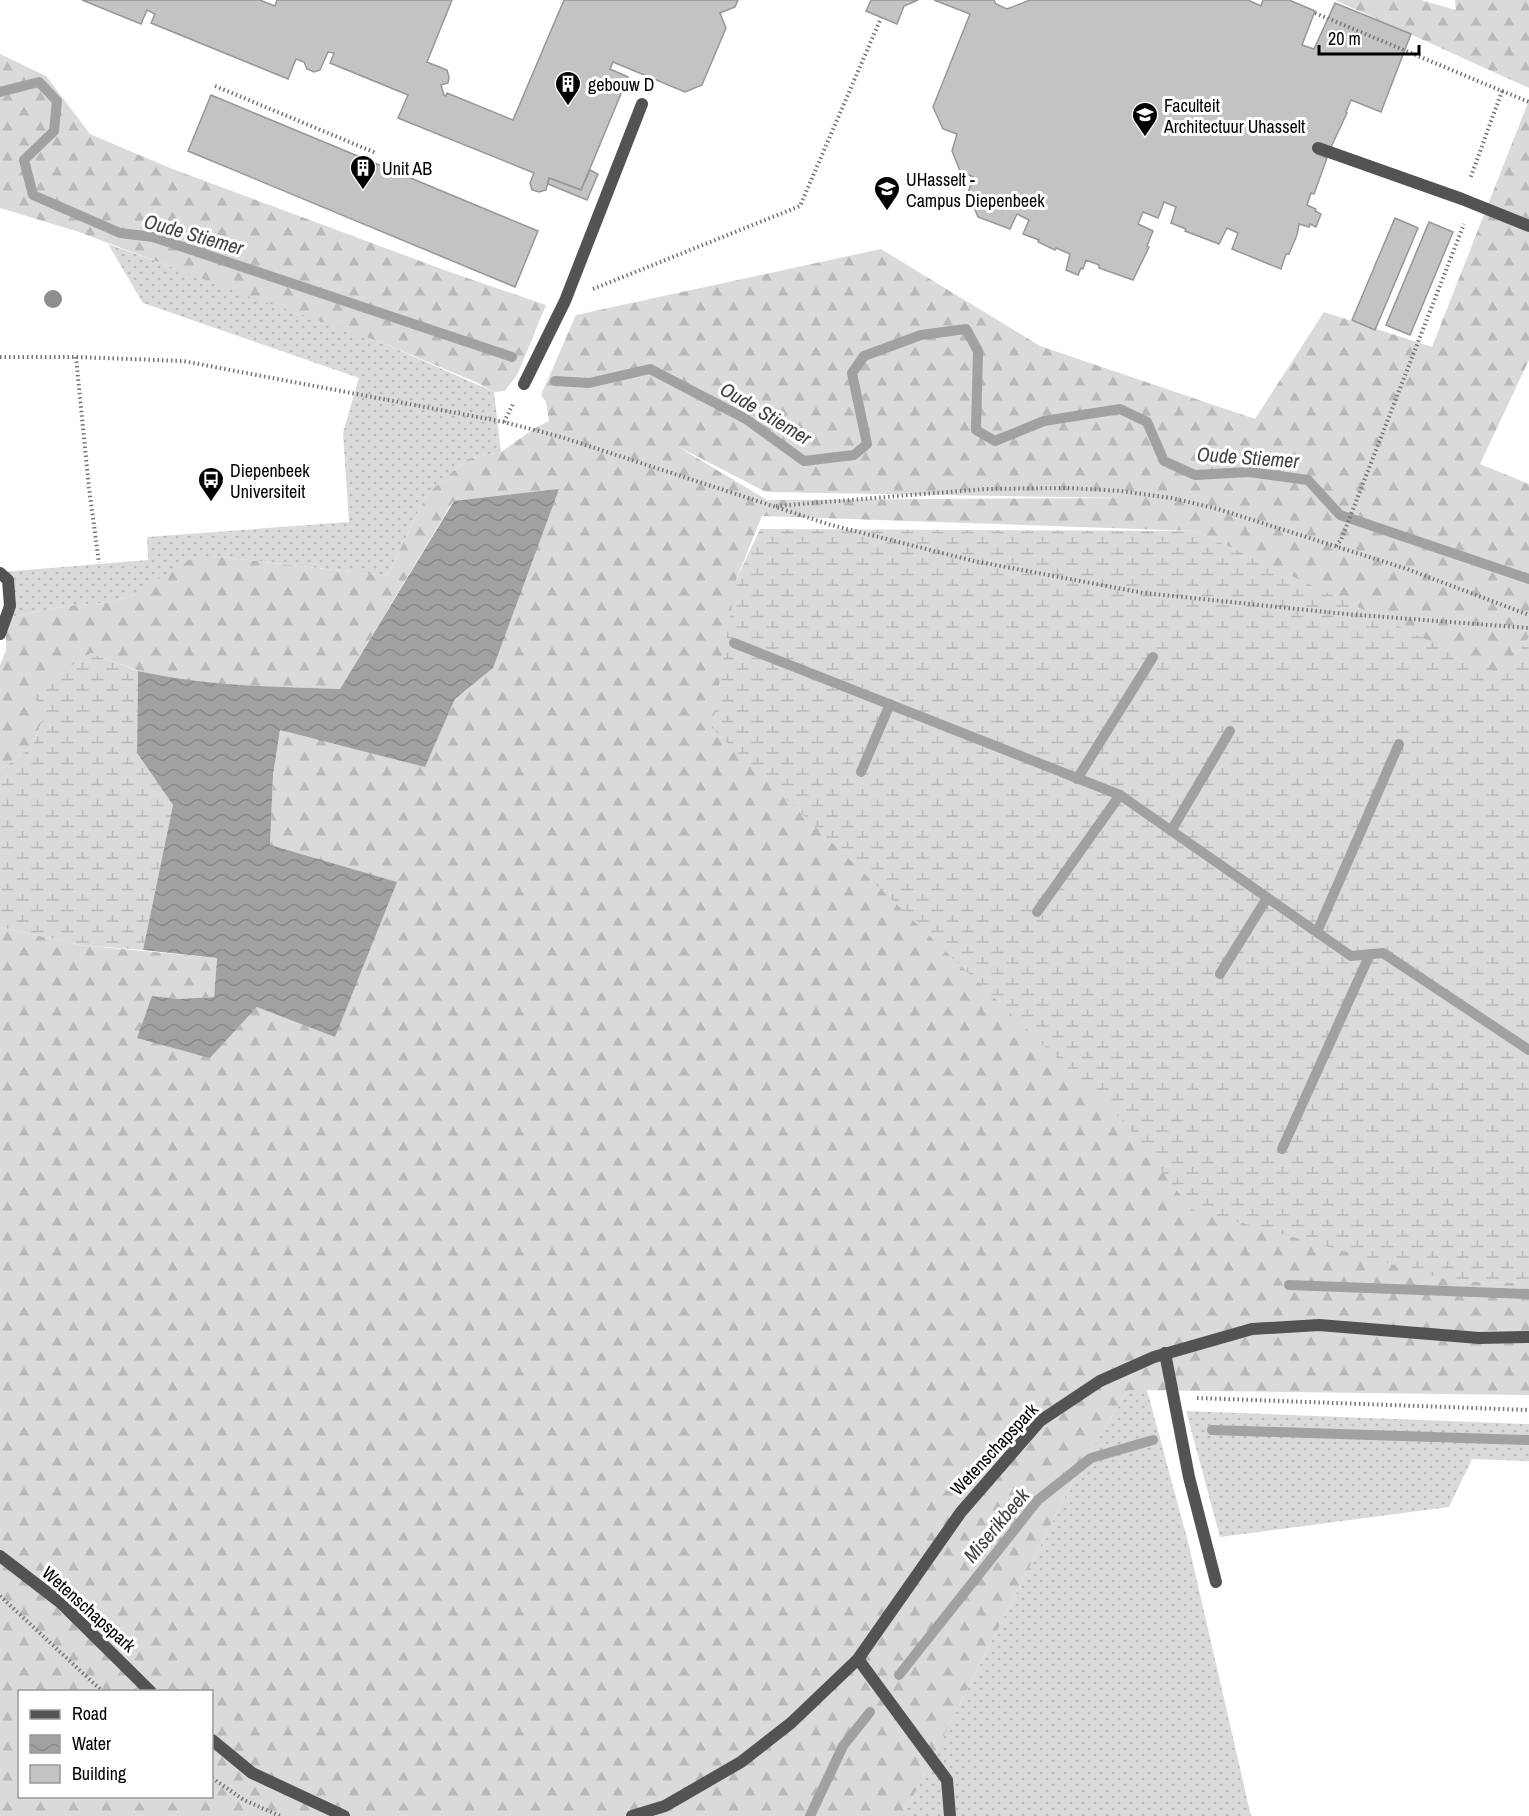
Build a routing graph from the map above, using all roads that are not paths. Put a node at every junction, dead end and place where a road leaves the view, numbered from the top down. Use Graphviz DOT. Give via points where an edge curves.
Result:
graph roads {
  1 [pos="642,104"];
  2 [pos="1318,148"];
  3 [pos="1529,226"];
  4 [pos="524,384"];
  5 [pos="0,573"];
  6 [pos="0,634"];
  7 [pos="1529,1338"];
  8 [pos="1165,1353"];
  9 [pos="0,1556"];
  10 [pos="1216,1582"];
  11 [pos="858,1659"];
  12 [pos="149,1690"];
  13 [pos="213,1741"];
  14 [pos="344,1816"];
  15 [pos="632,1816"];
  16 [pos="950,1816"];
  1 -- 4 [label="street" via="565,301"];
  2 -- 3 [label="street"];
  5 -- 6 [label="street" via="8,580 10,606"];
  7 -- 8 [label="street, Wetenschapspark" via="1479,1338 1319,1325 1252,1329"];
  8 -- 10 [label="street" via="1189,1477"];
  8 -- 11 [label="street, Wetenschapspark" via="1100,1381 1040,1421 961,1512"];
  9 -- 12 [label="street, Wetenschapspark" via="61,1603"];
  11 -- 15 [label="street, Wetenschapspark" via="791,1723 741,1762 665,1806"];
  11 -- 16 [label="street" via="947,1780"];
  13 -- 14 [label="street" via="252,1773"];
}
